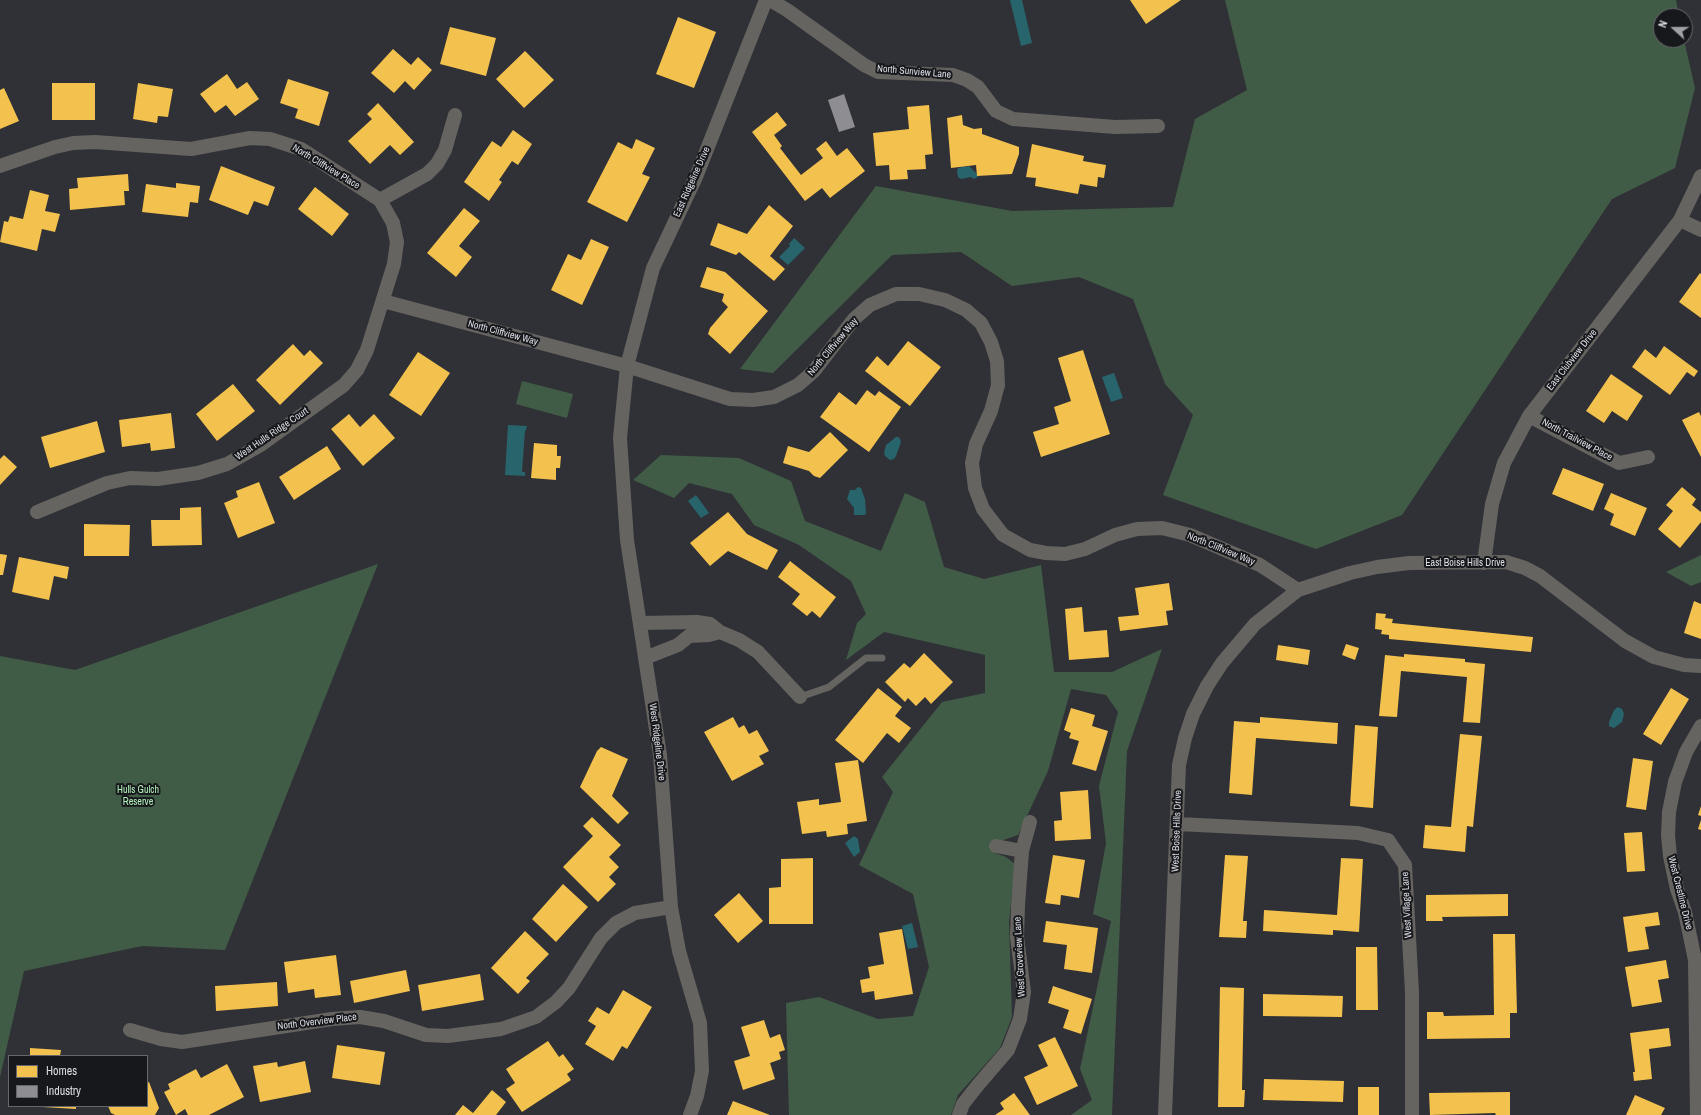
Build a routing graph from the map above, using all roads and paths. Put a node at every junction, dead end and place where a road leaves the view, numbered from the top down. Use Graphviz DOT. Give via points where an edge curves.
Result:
graph roads {
  1 [pos="766,0"];
  2 [pos="770,0"];
  3 [pos="456,115"];
  4 [pos="1158,126"];
  5 [pos="0,166"];
  6 [pos="1701,176"];
  7 [pos="380,200"];
  8 [pos="1680,220"];
  9 [pos="1701,230"];
  10 [pos="383,301"];
  11 [pos="627,366"];
  12 [pos="1529,416"];
  13 [pos="1648,457"];
  14 [pos="37,512"];
  15 [pos="1484,563"];
  16 [pos="1298,590"];
  17 [pos="679,622"];
  18 [pos="641,623"];
  19 [pos="720,632"];
  20 [pos="682,640"];
  21 [pos="645,658"];
  22 [pos="882,658"];
  23 [pos="1701,666"];
  24 [pos="800,697"];
  25 [pos="1701,726"];
  26 [pos="1030,822"];
  27 [pos="1178,824"];
  28 [pos="996,846"];
  29 [pos="1022,851"];
  30 [pos="671,907"];
  31 [pos="130,1030"];
  32 [pos="1699,1032"];
  33 [pos="690,1115"];
  34 [pos="959,1115"];
  35 [pos="1165,1115"];
  36 [pos="1412,1115"];
  37 [pos="1697,1115"];
  1 -- 11 [label="street, East Ridgeline Drive" via="696,177 653,268"];
  2 -- 4 [label="street, North Sunview Lane" via="878,72 953,75 978,87 996,111 1013,120 1115,127"];
  3 -- 7 [label="street" via="445,150 437,164 427,174"];
  5 -- 7 [label="street, North Cliffview Place" via="56,147 73,144 95,142 191,149 250,138 270,139 301,149"];
  6 -- 8 [label="street, East Clubview Drive"];
  7 -- 10 [label="street, North Cliffview Place" via="393,223 397,242 394,264"];
  8 -- 9 [label="street"];
  8 -- 12 [label="street, East Clubview Drive"];
  10 -- 11 [label="street, North Cliffview Way"];
  10 -- 14 [label="street, West Hulls Ridge Court" via="367,350 357,370 344,385 259,446 227,464 198,473 158,479 130,478 107,483"];
  11 -- 16 [label="street, North Cliffview Way" via="730,399 774,398 798,385 814,371 854,320 870,305 896,294 919,294 945,300 966,310 981,323 997,361 998,385 991,411 976,444 972,463 975,488 983,509 1003,535 1030,550 1046,554 1065,554 1137,529 1162,528 1190,535 1260,565"];
  11 -- 18 [label="street, West Ridgeline Drive" via="620,438 627,540"];
  12 -- 13 [label="street, North Trailview Place" via="1619,463"];
  12 -- 15 [label="street, East Clubview Drive" via="1504,463 1492,504"];
  15 -- 16 [label="street, East Boise Hills Drive" via="1409,563 1377,566"];
  15 -- 23 [label="street, East Boise Hills Drive" via="1506,562 1525,568 1540,576 1625,640 1654,657 1684,665"];
  16 -- 27 [label="street, West Boise Hills Drive" via="1255,624 1207,686 1193,714 1179,765"];
  17 -- 18 [label="street"];
  17 -- 19 [label="street" via="710,624"];
  17 -- 20 [label="street"];
  18 -- 21 [label="street, West Ridgeline Drive"];
  19 -- 20 [label="street" via="689,636"];
  19 -- 24 [label="street" via="758,652"];
  20 -- 21 [label="street" via="678,645"];
  21 -- 30 [label="street, West Ridgeline Drive" via="660,755"];
  22 -- 24 [label="lane" via="866,658 828,687"];
  25 -- 32 [label="street, West Crestline Drive" via="1686,752 1675,782 1669,812 1668,836 1677,889 1696,960"];
  26 -- 29 [label="street, West Groveview Lane"];
  27 -- 35 [label="street, West Boise Hills Drive"];
  27 -- 36 [label="street, West Village Lane" via="1358,833 1388,840 1405,865 1412,992"];
  28 -- 29 [label="street"];
  29 -- 34 [label="street, West Groveview Lane" via="1017,936 1024,992 1020,1019 1008,1050 963,1104"];
  30 -- 31 [label="street, North Overview Place" via="635,913 616,923 601,938 569,988 556,1002 536,1017 501,1029 448,1036 426,1035 384,1021 360,1017 182,1042"];
  30 -- 33 [label="street, West Ridgeline Drive" via="679,951 700,1023 702,1071"];
  32 -- 37 [label="street, West Crestline Drive"];
}
